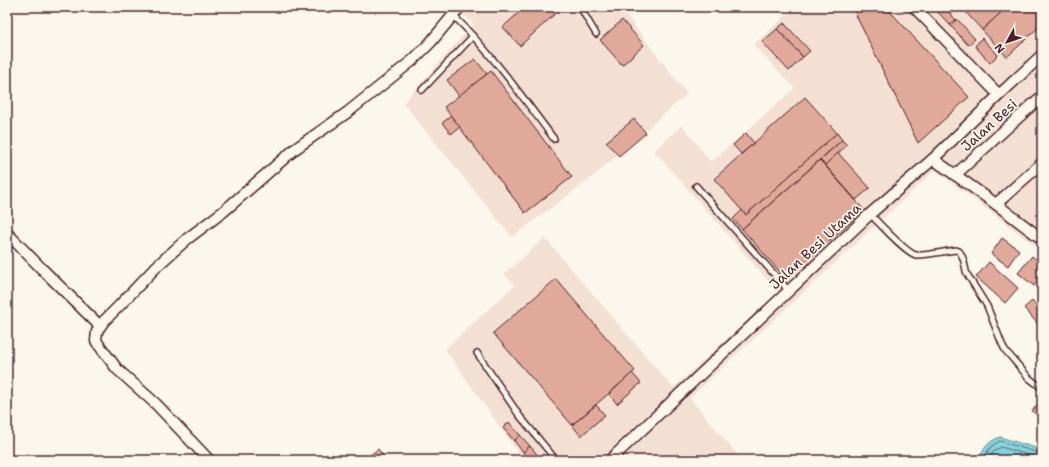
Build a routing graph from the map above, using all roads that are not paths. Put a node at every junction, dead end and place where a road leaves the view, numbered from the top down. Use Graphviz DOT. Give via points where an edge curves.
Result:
graph roads {
  1 [pos="460,7"];
  2 [pos="580,7"];
  3 [pos="914,7"];
  4 [pos="453,15"];
  5 [pos="596,34"];
  6 [pos="473,36"];
  7 [pos="1042,55"];
  8 [pos="422,90"];
  9 [pos="999,95"];
  10 [pos="1042,96"];
  11 [pos="554,139"];
  12 [pos="933,159"];
  13 [pos="1042,163"];
  14 [pos="955,175"];
  15 [pos="696,186"];
  16 [pos="996,204"];
  17 [pos="870,214"];
  18 [pos="7,233"];
  19 [pos="1041,237"];
  20 [pos="789,291"];
  21 [pos="100,326"];
  22 [pos="477,353"];
  23 [pos="1042,388"];
  24 [pos="209,460"];
  25 [pos="556,460"];
  26 [pos="610,460"];
  1 -- 4 [label="street"];
  2 -- 5 [label="lane"];
  3 -- 9 [label="street"];
  4 -- 6 [label="lane"];
  4 -- 21 [label="street" via="413,60 348,112 294,149 224,211 187,239 157,266"];
  6 -- 8 [label="lane"];
  6 -- 11 [label="lane"];
  7 -- 9 [label="street, Jalan Besi Utama"];
  9 -- 12 [label="street, Jalan Besi Utama"];
  10 -- 14 [label="street, Jalan Besi"];
  12 -- 14 [label="street"];
  12 -- 17 [label="street, Jalan Besi Utama"];
  13 -- 16 [label="street"];
  14 -- 16 [label="street"];
  15 -- 20 [label="lane"];
  16 -- 19 [label="street"];
  17 -- 20 [label="street, Jalan Besi Utama"];
  17 -- 23 [label="lane" via="911,253 920,255 959,251 964,259 967,274 987,306 1002,344 1029,378"];
  18 -- 21 [label="street"];
  20 -- 26 [label="street, Jalan Besi Utama"];
  21 -- 24 [label="street" via="96,341 117,369 156,404"];
  22 -- 25 [label="lane" via="519,415"];
}
